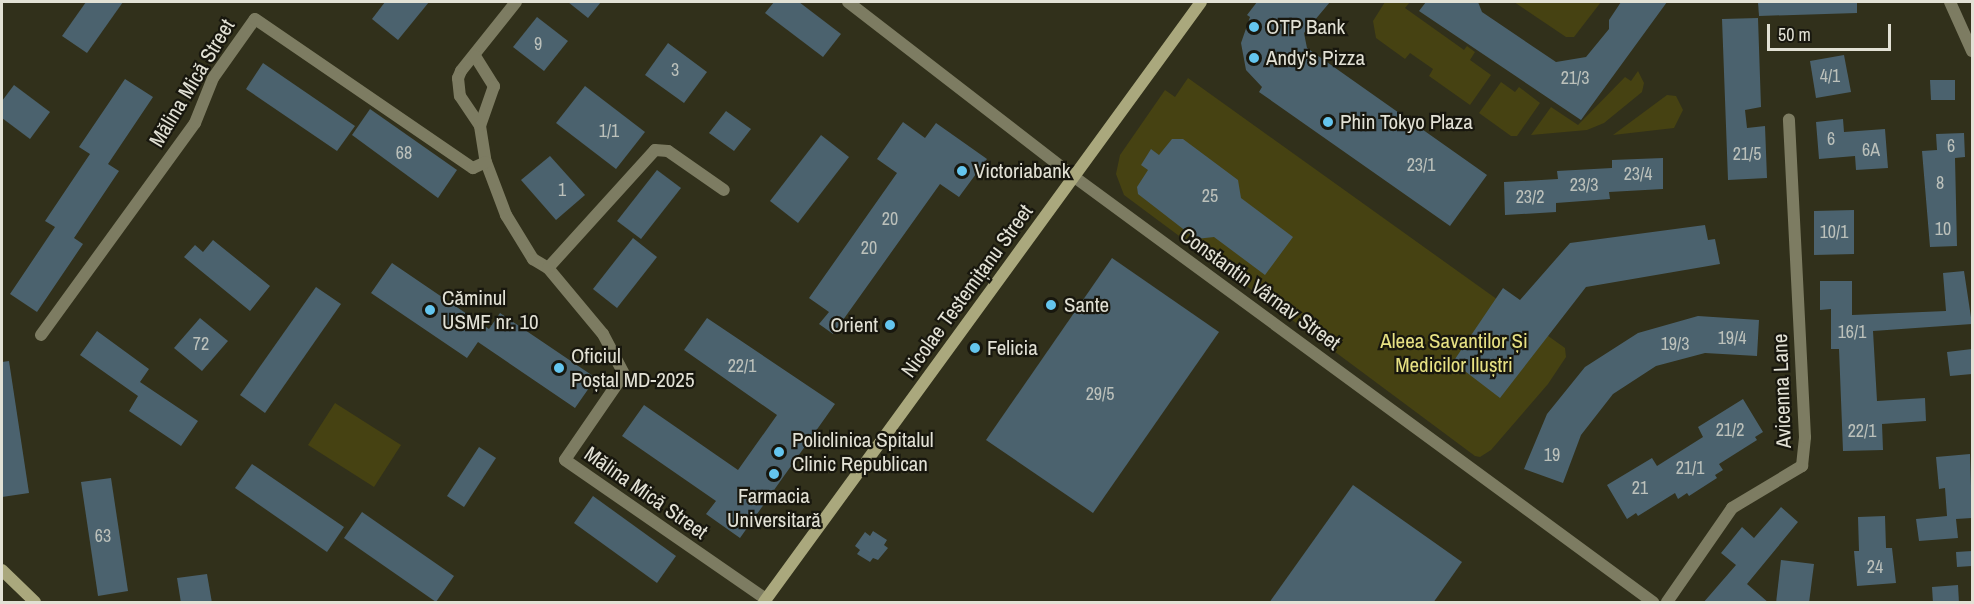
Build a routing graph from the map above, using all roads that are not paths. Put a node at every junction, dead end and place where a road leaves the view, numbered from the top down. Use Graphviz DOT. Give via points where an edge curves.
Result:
graph roads {
  1 [pos="516,2"];
  2 [pos="848,2"];
  3 [pos="1201,2"];
  4 [pos="1950,2"];
  5 [pos="1972,51"];
  6 [pos="475,56"];
  7 [pos="1789,119"];
  8 [pos="480,126"];
  9 [pos="486,162"];
  10 [pos="1073,176"];
  11 [pos="724,190"];
  12 [pos="548,268"];
  13 [pos="41,335"];
  14 [pos="2,570"];
  15 [pos="765,601"];
  16 [pos="35,603"];
  17 [pos="1653,603"];
  18 [pos="1667,603"];
  1 -- 6 [label="street, Mălina Mică Street"];
  2 -- 10 [label="street, Constantin Vârnav Street"];
  3 -- 10 [label="main road, Nicolae Testemițanu Street"];
  4 -- 5 [label="street"];
  6 -- 8 [label="street, Mălina Mică Street" via="494,86"];
  6 -- 8 [label="street, Mălina Mică Street" via="461,71 457,86 463,103"];
  7 -- 18 [label="street, Avicenna Lane" via="1805,436 1802,466 1732,508"];
  8 -- 9 [label="street, Mălina Mică Street"];
  9 -- 12 [label="street, Mălina Mică Street" via="506,215 533,259"];
  9 -- 13 [label="street, Mălina Mică Street" via="473,168 255,19 213,78 195,123"];
  10 -- 15 [label="main road, Nicolae Testemițanu Street"];
  10 -- 17 [label="street, Constantin Vârnav Street"];
  11 -- 12 [label="street" via="668,151 655,150"];
  12 -- 15 [label="street, Mălina Mică Street" via="603,334 624,374 565,460"];
  14 -- 16 [label="main road"];
}
